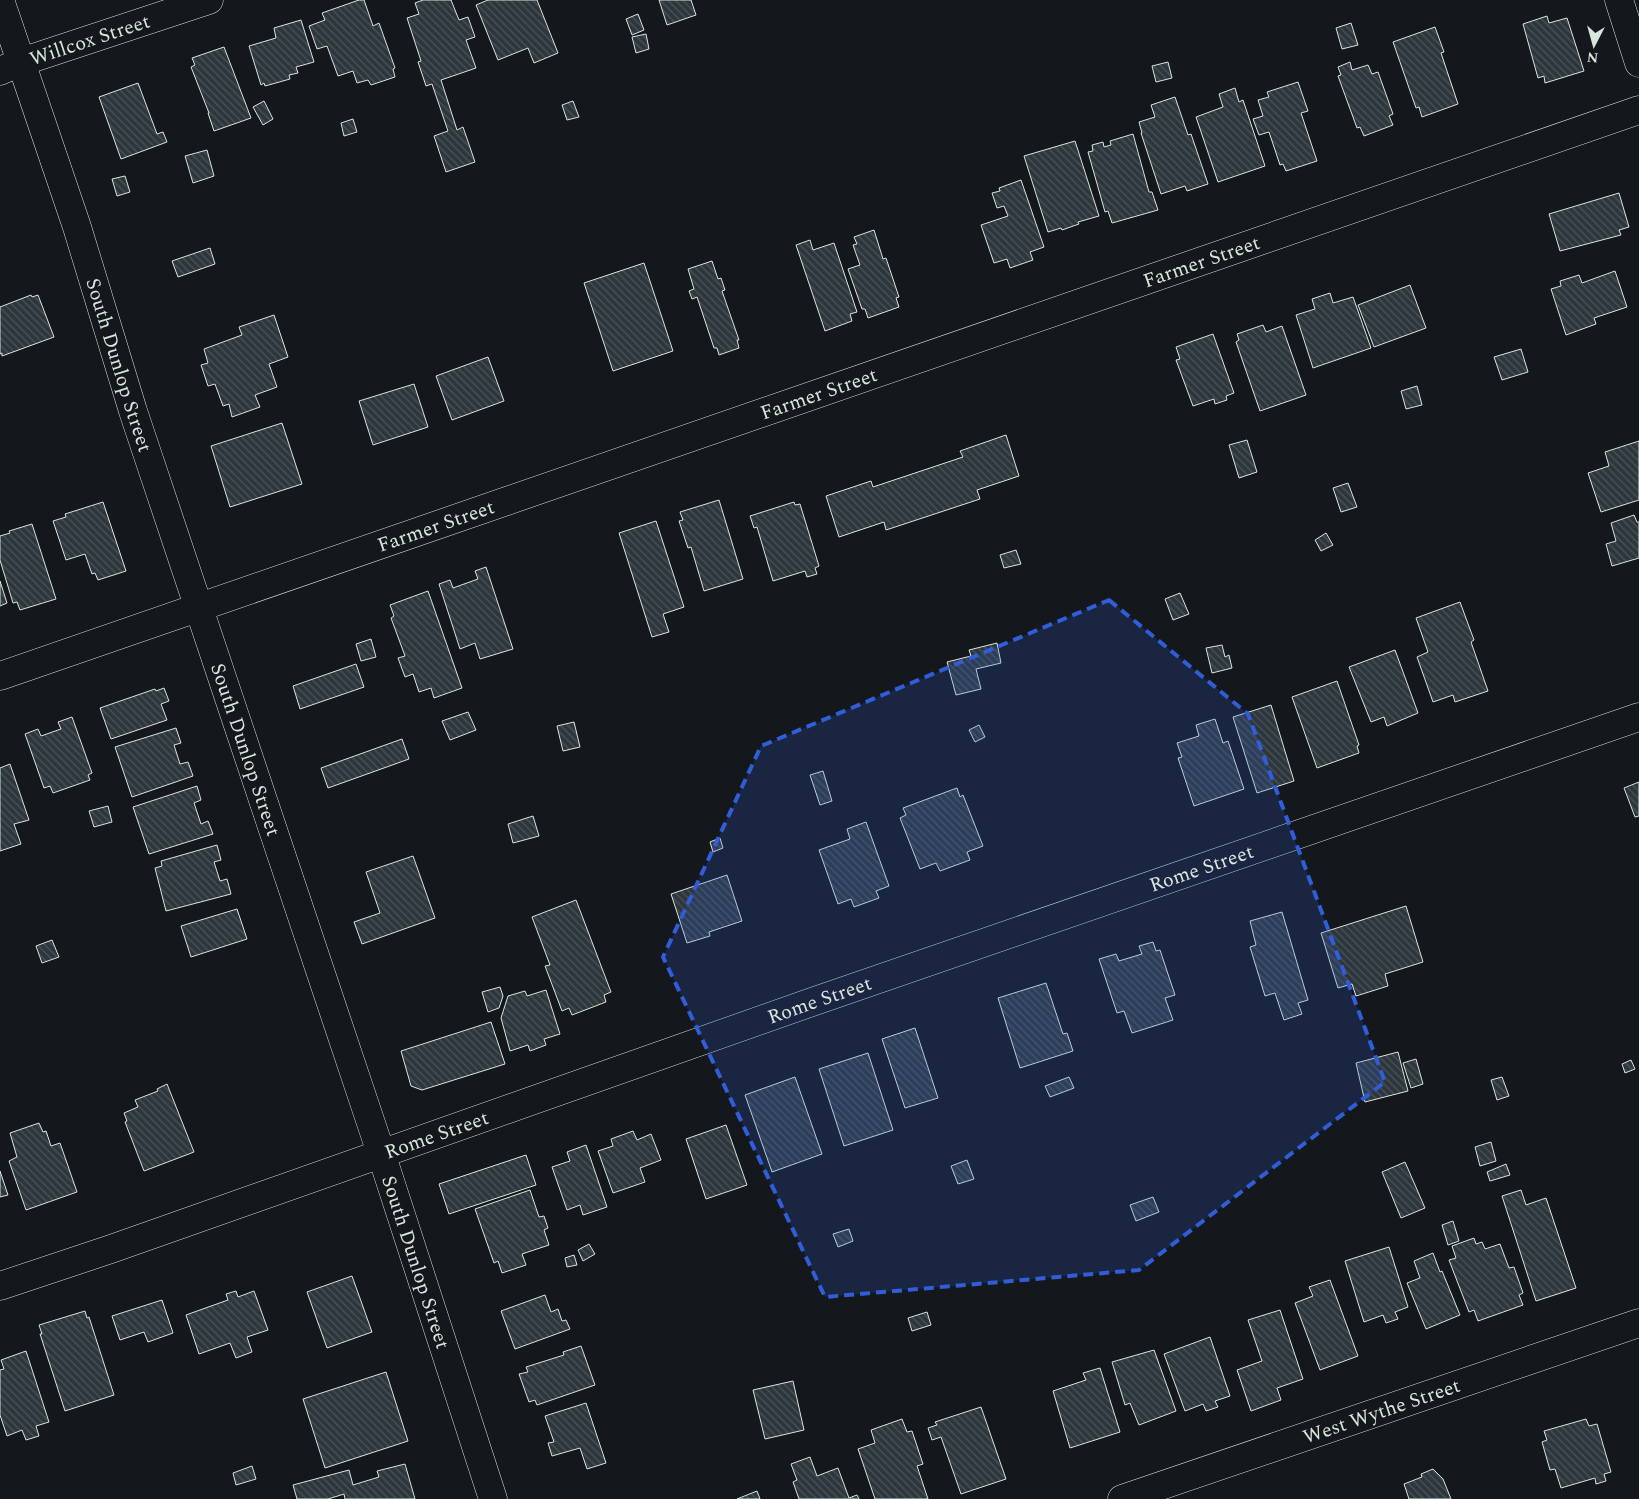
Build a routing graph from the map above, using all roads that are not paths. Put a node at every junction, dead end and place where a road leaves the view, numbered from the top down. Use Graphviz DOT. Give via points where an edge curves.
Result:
graph roads {
  1 [pos="0,0"];
  2 [pos="209,0"];
  3 [pos="1619,0"];
  4 [pos="1639,63"];
  5 [pos="11,66"];
  6 [pos="1639,110"];
  7 [pos="199,607"];
  8 [pos="0,676"];
  9 [pos="1639,717"];
  10 [pos="381,1153"];
  11 [pos="0,1286"];
  12 [pos="1639,1323"];
  13 [pos="492,1499"];
  14 [pos="1122,1499"];
  1 -- 5 [label="street, South Dunlop Street"];
  2 -- 5 [label="street, Willcox Street"];
  3 -- 4 [label="street"];
  5 -- 7 [label="street, South Dunlop Street" via="78,227 133,411"];
  6 -- 7 [label="street, Farmer Street"];
  7 -- 8 [label="street, Farmer Street"];
  7 -- 10 [label="street, South Dunlop Street"];
  9 -- 10 [label="street, Rome Street"];
  10 -- 11 [label="street, Rome Street"];
  10 -- 13 [label="street, South Dunlop Street"];
  12 -- 14 [label="street, West Wythe Street"];
}
